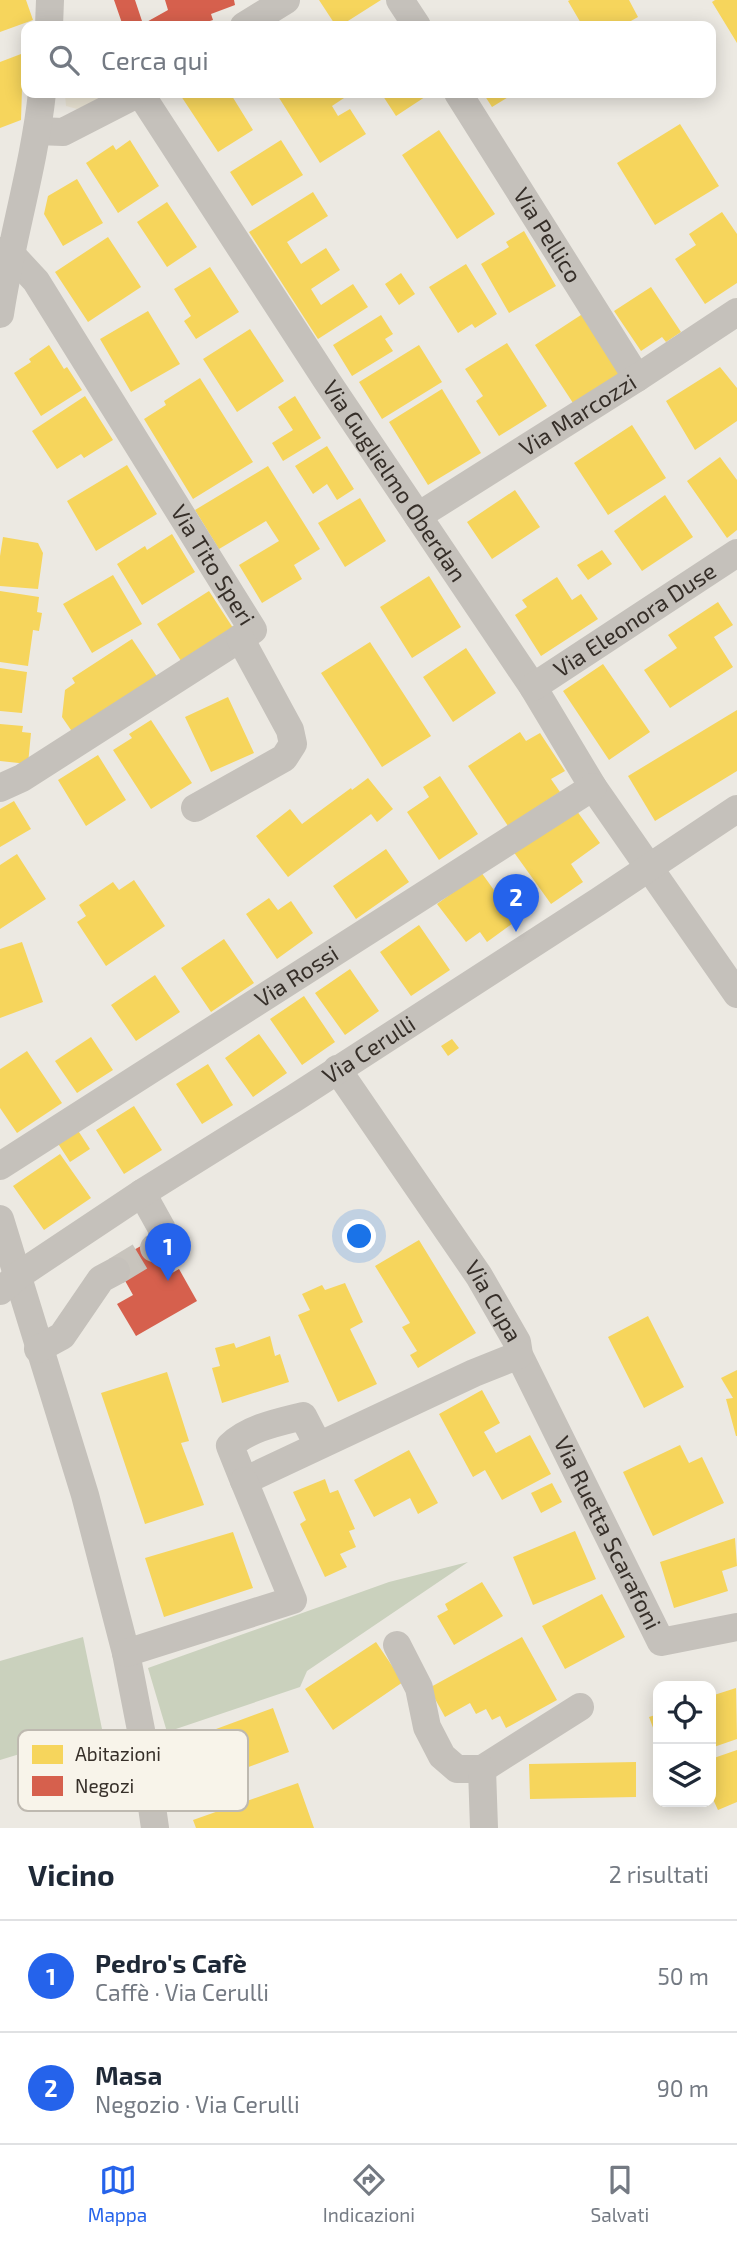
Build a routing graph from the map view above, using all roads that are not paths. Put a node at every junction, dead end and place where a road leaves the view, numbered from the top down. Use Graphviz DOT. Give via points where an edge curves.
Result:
graph roads {
  1 [pos="50,0"];
  2 [pos="286,0"];
  3 [pos="400,0"];
  4 [pos="49,21"];
  5 [pos="252,21"];
  6 [pos="414,21"];
  7 [pos="41,98"];
  8 [pos="129,98"];
  9 [pos="142,98"];
  10 [pos="461,98"];
  11 [pos="37,131"];
  12 [pos="5,252"];
  13 [pos="737,312"];
  14 [pos="0,314"];
  15 [pos="637,379"];
  16 [pos="418,516"];
  17 [pos="737,553"];
  18 [pos="240,638"];
  19 [pos="533,687"];
  20 [pos="593,787"];
  21 [pos="0,788"];
  22 [pos="195,808"];
  23 [pos="737,809"];
  24 [pos="649,868"];
  25 [pos="737,994"];
  26 [pos="337,1069"];
  27 [pos="0,1166"];
  28 [pos="142,1193"];
  29 [pos="0,1219"];
  30 [pos="154,1248"];
  31 [pos="116,1271"];
  32 [pos="9,1283"];
  33 [pos="38,1349"];
  34 [pos="519,1355"];
  35 [pos="318,1445"];
  36 [pos="244,1481"];
  37 [pos="737,1627"];
  38 [pos="397,1645"];
  39 [pos="125,1653"];
  40 [pos="580,1707"];
  41 [pos="141,1730"];
  42 [pos="482,1769"];
  43 [pos="484,1828"];
  1 -- 4 [label="street"];
  2 -- 5 [label="street"];
  3 -- 6 [label="street"];
  7 -- 11 [label="street"];
  8 -- 11 [label="street, Via Guglielmo Oberdan" via="63,132"];
  9 -- 16 [label="street, Via Guglielmo Oberdan"];
  10 -- 15 [label="street, Via Pellico"];
  11 -- 12 [label="street"];
  12 -- 14 [label="street"];
  12 -- 18 [label="street, Via Tito Speri" via="36,281 253,631"];
  13 -- 15 [label="street, Via Marcozzi"];
  15 -- 16 [label="street, Via Marcozzi"];
  16 -- 19 [label="street, Via Guglielmo Oberdan"];
  17 -- 19 [label="street, Via Eleonora Duse"];
  18 -- 21 [label="street, Via Tito Speri"];
  18 -- 22 [label="street" via="290,730 293,744 284,758"];
  19 -- 20 [label="street, Via Guglielmo Oberdan"];
  20 -- 24 [label="street, Via Guglielmo Oberdan"];
  20 -- 27 [label="street, Via Rossi"];
  23 -- 24 [label="street, Via Cerulli"];
  24 -- 25 [label="street"];
  24 -- 26 [label="street, Via Cerulli"];
  26 -- 28 [label="street, Via Cerulli"];
  26 -- 34 [label="street, Via Cupa" via="479,1276 517,1342"];
  28 -- 30 [label="street" via="162,1229 162,1243"];
  28 -- 32 [label="street, Via Cerulli"];
  29 -- 32 [label="street"];
  31 -- 33 [label="street" via="101,1279 62,1336"];
  32 -- 33 [label="street"];
  33 -- 39 [label="street" via="85,1495"];
  34 -- 35 [label="street, Via Cupa"];
  34 -- 37 [label="street, Via Ruetta Scarafoni" via="661,1642"];
  35 -- 36 [label="street, Via Cupa"];
  35 -- 36 [label="street" via="303,1416 237,1439 230,1446"];
  36 -- 39 [label="street" via="293,1600"];
  38 -- 42 [label="street" via="419,1688 427,1727 442,1756 457,1769"];
  39 -- 41 [label="street"];
  40 -- 42 [label="street"];
  42 -- 43 [label="street"];
}
